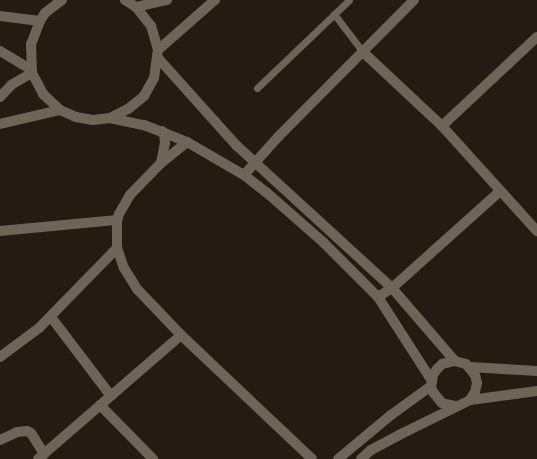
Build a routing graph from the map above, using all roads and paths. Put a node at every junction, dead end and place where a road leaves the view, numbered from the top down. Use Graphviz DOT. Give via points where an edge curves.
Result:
graph roads {
  1 [pos="48,0"];
  2 [pos="62,0"];
  3 [pos="167,0"];
  4 [pos="215,0"];
  5 [pos="349,0"];
  6 [pos="414,0"];
  7 [pos="129,2"];
  8 [pos="334,14"];
  9 [pos="0,16"];
  10 [pos="43,17"];
  11 [pos="537,37"];
  12 [pos="0,51"];
  13 [pos="363,52"];
  14 [pos="158,54"];
  15 [pos="32,72"];
  16 [pos="257,88"];
  17 [pos="0,97"];
  18 [pos="60,110"];
  19 [pos="110,118"];
  20 [pos="0,124"];
  21 [pos="442,126"];
  22 [pos="162,131"];
  23 [pos="187,142"];
  24 [pos="255,162"];
  25 [pos="160,163"];
  26 [pos="244,175"];
  27 [pos="500,191"];
  28 [pos="117,220"];
  29 [pos="0,231"];
  30 [pos="537,231"];
  31 [pos="116,248"];
  32 [pos="392,288"];
  33 [pos="378,297"];
  34 [pos="51,317"];
  35 [pos="181,335"];
  36 [pos="0,357"];
  37 [pos="455,360"];
  38 [pos="470,367"];
  39 [pos="537,371"];
  40 [pos="432,383"];
  41 [pos="537,391"];
  42 [pos="111,396"];
  43 [pos="470,400"];
  44 [pos="100,405"];
  45 [pos="454,406"];
  46 [pos="0,440"];
  47 [pos="41,456"];
  48 [pos="153,459"];
  49 [pos="312,459"];
  50 [pos="338,459"];
  51 [pos="361,459"];
  1 -- 10 [label="street"];
  2 -- 10 [label="street"];
  3 -- 7 [label="street"];
  4 -- 14 [label="street"];
  5 -- 8 [label="lane"];
  6 -- 13 [label="street"];
  7 -- 14 [label="street" via="151,26"];
  8 -- 13 [label="lane"];
  8 -- 16 [label="lane"];
  9 -- 10 [label="street"];
  10 -- 15 [label="street" via="31,44"];
  11 -- 21 [label="street"];
  12 -- 15 [label="street"];
  13 -- 21 [label="street"];
  13 -- 24 [label="street"];
  14 -- 19 [label="street" via="154,78 144,96 128,109"];
  14 -- 24 [label="street" via="236,145"];
  15 -- 17 [label="street" via="10,85"];
  15 -- 18 [label="street" via="43,94"];
  18 -- 19 [label="street" via="93,120"];
  18 -- 20 [label="street"];
  19 -- 22 [label="street"];
  21 -- 27 [label="street"];
  22 -- 23 [label="street"];
  22 -- 25 [label="street" via="165,143"];
  23 -- 25 [label="street"];
  23 -- 26 [label="street"];
  24 -- 26 [label="street"];
  24 -- 32 [label="street"];
  25 -- 28 [label="street" via="130,195"];
  26 -- 33 [label="street" via="308,229"];
  27 -- 30 [label="street"];
  27 -- 32 [label="street"];
  28 -- 29 [label="street"];
  28 -- 31 [label="street"];
  31 -- 34 [label="street"];
  31 -- 35 [label="street" via="124,268 138,290"];
  32 -- 33 [label="street"];
  32 -- 37 [label="street"];
  33 -- 40 [label="street"];
  34 -- 36 [label="street" via="25,340"];
  34 -- 42 [label="street"];
  35 -- 42 [label="street"];
  35 -- 49 [label="street"];
  37 -- 38 [label="street"];
  37 -- 40 [label="street" via="442,364 433,374"];
  38 -- 39 [label="street"];
  38 -- 43 [label="street" via="477,383"];
  40 -- 45 [label="street" via="436,398 442,403"];
  40 -- 50 [label="street"];
  41 -- 43 [label="street"];
  42 -- 44 [label="street"];
  43 -- 45 [label="street"];
  44 -- 47 [label="street"];
  44 -- 48 [label="street"];
  45 -- 51 [label="street" via="378,446"];
  46 -- 47 [label="street" via="17,432 27,431 31,433"];
}
